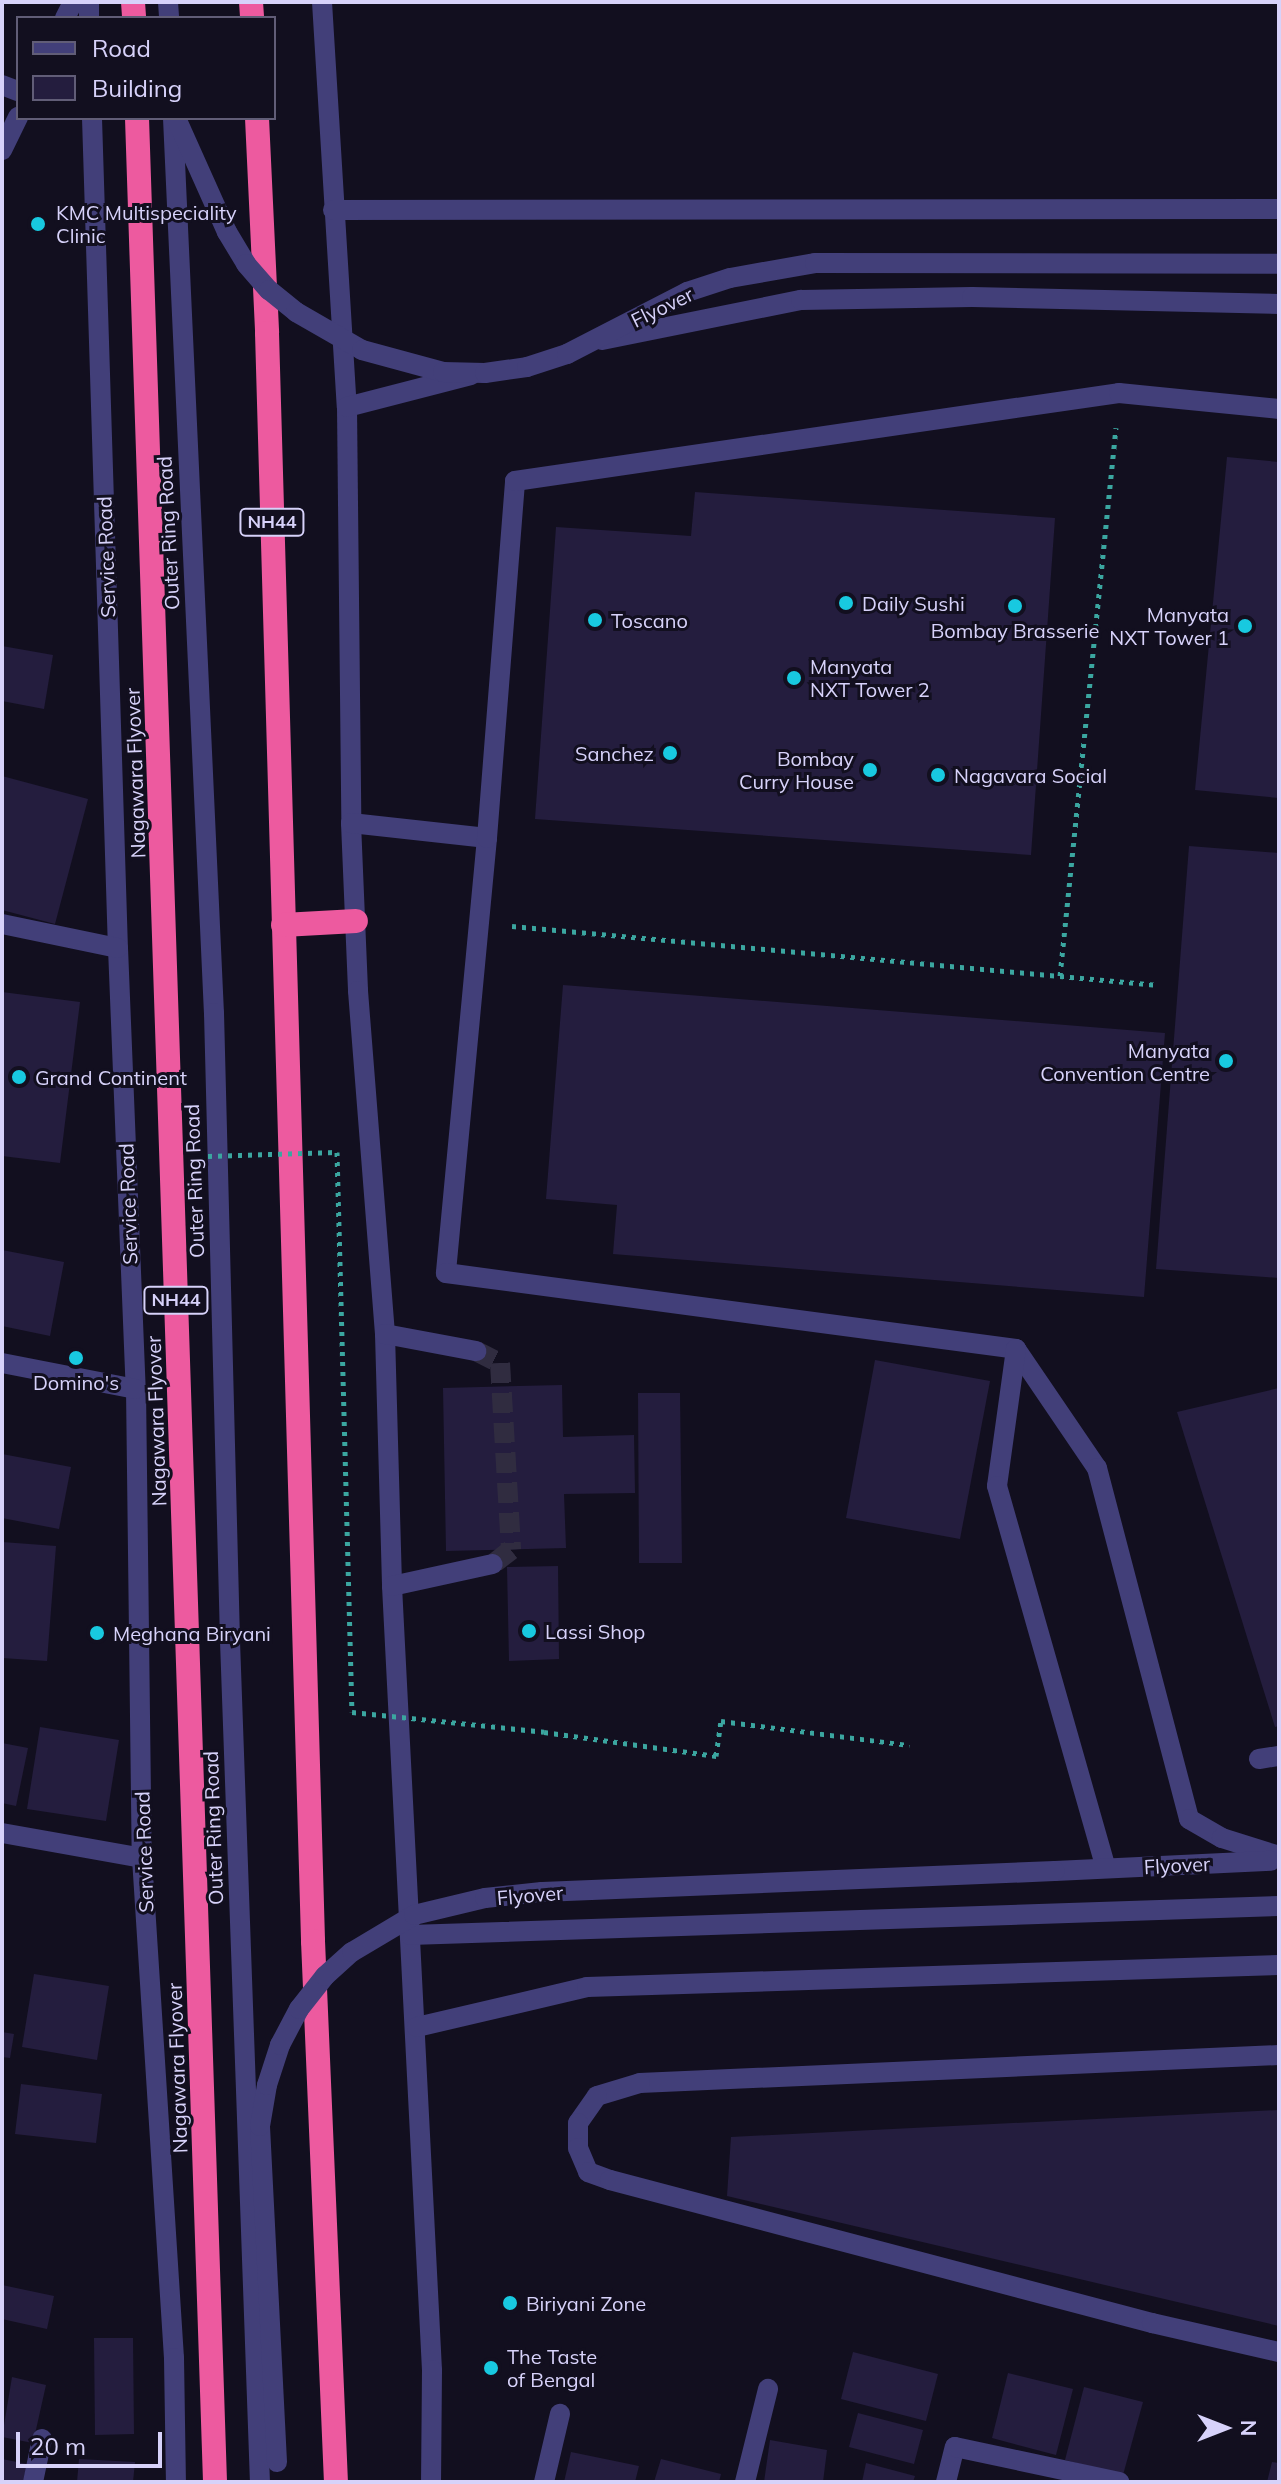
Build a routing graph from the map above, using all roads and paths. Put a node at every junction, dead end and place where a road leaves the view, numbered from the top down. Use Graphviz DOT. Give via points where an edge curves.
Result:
graph roads {
  1 [pos="322,2"];
  2 [pos="17,120"];
  3 [pos="92,120"];
  4 [pos="137,120"];
  5 [pos="174,120"];
  6 [pos="175,120"];
  7 [pos="257,120"];
  8 [pos="2,150"];
  9 [pos="1279,209"];
  10 [pos="333,210"];
  11 [pos="1279,264"];
  12 [pos="1279,304"];
  13 [pos="1119,393"];
  14 [pos="347,407"];
  15 [pos="1279,409"];
  16 [pos="351,823"];
  17 [pos="487,838"];
  18 [pos="356,921"];
  19 [pos="479,923"];
  20 [pos="2,924"];
  21 [pos="283,925"];
  22 [pos="118,948"];
  23 [pos="1060,976"];
  24 [pos="1158,985"];
  25 [pos="202,1156"];
  26 [pos="385,1334"];
  27 [pos="1016,1349"];
  28 [pos="476,1351"];
  29 [pos="2,1363"];
  30 [pos="136,1389"];
  31 [pos="493,1564"];
  32 [pos="392,1586"];
  33 [pos="909,1745"];
  34 [pos="2,1833"];
  35 [pos="142,1858"];
  36 [pos="1279,1858"];
  37 [pos="1106,1868"];
  38 [pos="1279,1906"];
  39 [pos="410,1935"];
  40 [pos="1279,1965"];
  41 [pos="417,2027"];
  42 [pos="1279,2055"];
  43 [pos="1279,2352"];
  44 [pos="768,2389"];
  45 [pos="560,2414"];
  46 [pos="42,2439"];
  47 [pos="33,2482"];
  48 [pos="176,2482"];
  49 [pos="215,2482"];
  50 [pos="260,2482"];
  51 [pos="271,2482"];
  52 [pos="336,2482"];
  53 [pos="431,2482"];
  54 [pos="544,2482"];
  55 [pos="745,2482"];
  56 [pos="946,2482"];
  57 [pos="1119,2482"];
  1 -- 10 [label="street"];
  2 -- 8 [label="street"];
  3 -- 22 [label="street, Service Road"];
  4 -- 49 [label="highway, Nagawara Flyover / NH44, bridge"];
  5 -- 50 [label="street, Outer Ring Road / NH44" via="214,1013"];
  6 -- 11 [label="street, Flyover, bridge" via="227,232 269,290 362,350 443,372 527,367 580,348 687,292 730,278 815,263"];
  7 -- 21 [label="highway, NH44"];
  9 -- 10 [label="street"];
  10 -- 14 [label="street"];
  12 -- 14 [label="street" via="972,297 801,300 646,329"];
  13 -- 15 [label="street"];
  13 -- 17 [label="street" via="515,481"];
  13 -- 23 [label="path"];
  14 -- 16 [label="street"];
  16 -- 17 [label="street"];
  16 -- 18 [label="street"];
  17 -- 19 [label="street"];
  18 -- 21 [label="highway"];
  18 -- 26 [label="street"];
  19 -- 23 [label="path"];
  19 -- 27 [label="street" via="446,1273"];
  20 -- 22 [label="street"];
  21 -- 52 [label="highway, NH44" via="313,1941"];
  22 -- 30 [label="street, Service Road"];
  23 -- 24 [label="path"];
  25 -- 33 [label="path, bridge" via="337,1152 352,1712 716,1756 721,1721"];
  26 -- 28 [label="street"];
  26 -- 32 [label="street"];
  27 -- 36 [label="street" via="1097,1468 1189,1819 1222,1838"];
  27 -- 37 [label="street" via="997,1486"];
  29 -- 30 [label="street"];
  30 -- 35 [label="street, Service Road"];
  31 -- 32 [label="street"];
  32 -- 39 [label="street"];
  34 -- 35 [label="street"];
  35 -- 48 [label="street, Service Road" via="174,2358"];
  36 -- 37 [label="street, Flyover"];
  37 -- 51 [label="street, Flyover, bridge" via="485,1898 414,1915 352,1952 299,2009 280,2045 262,2112 277,2462"];
  38 -- 39 [label="street"];
  39 -- 41 [label="street"];
  40 -- 41 [label="street" via="587,1987"];
  41 -- 53 [label="street" via="432,2370"];
  42 -- 43 [label="street" via="640,2083 597,2096 578,2123 578,2148 588,2172 610,2180"];
  44 -- 55 [label="street"];
  45 -- 54 [label="street"];
  46 -- 47 [label="street"];
  56 -- 57 [label="street" via="955,2447"];
}
